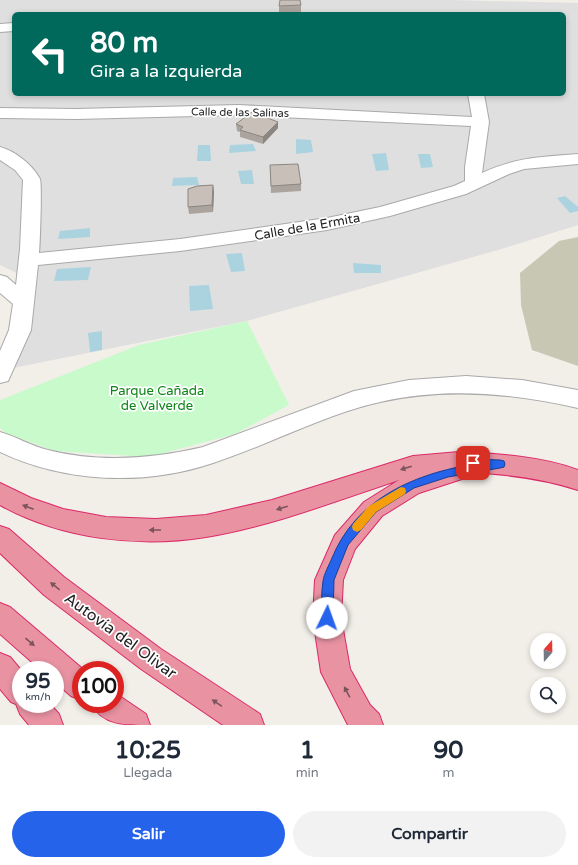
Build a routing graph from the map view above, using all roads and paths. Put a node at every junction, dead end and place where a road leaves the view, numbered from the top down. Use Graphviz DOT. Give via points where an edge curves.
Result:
graph roads {
  1 [pos="12,27"];
  2 [pos="0,28"];
  3 [pos="477,96"];
  4 [pos="0,113"];
  5 [pos="481,122"];
  6 [pos="0,152"];
  7 [pos="578,160"];
  8 [pos="474,184"];
  9 [pos="29,260"];
  10 [pos="0,282"];
  11 [pos="24,303"];
  12 [pos="0,376"];
  13 [pos="578,399"];
  14 [pos="0,440"];
  15 [pos="500,464"];
  16 [pos="578,480"];
  17 [pos="0,493"];
  18 [pos="0,537"];
  19 [pos="0,616"];
  20 [pos="0,667"];
  21 [pos="72,678"];
  22 [pos="12,681"];
  23 [pos="38,713"];
  24 [pos="118,713"];
  25 [pos="48,725"];
  26 [pos="135,725"];
  27 [pos="249,725"];
  28 [pos="368,725"];
  1 -- 2 [label="street"];
  3 -- 5 [label="street"];
  4 -- 5 [label="street, Calle de las Salinas" via="239,110"];
  5 -- 8 [label="street" via="474,166"];
  6 -- 9 [label="street" via="21,166 32,180"];
  7 -- 8 [label="street, Calle de la Ermita" via="522,164"];
  8 -- 9 [label="street, Calle de la Ermita" via="383,212 328,224 180,245"];
  9 -- 11 [label="street"];
  10 -- 11 [label="street"];
  11 -- 12 [label="street" via="20,330"];
  13 -- 14 [label="street" via="526,389 476,384 425,386 353,400 206,456 161,466 80,466 44,459 13,448"];
  15 -- 16 [label="highway" via="562,474"];
  15 -- 17 [label="highway, one-way" via="459,462 413,466 272,511 206,526 156,530 106,528 62,520 22,505"];
  28 -- 15 [label="highway, one-way" via="359,716 336,672 327,618 329,580 344,543 372,509 410,486 448,473"];
  27 -- 18 [label="highway, Autovía del Olivar, one-way" via="144,654 54,586"];
  19 -- 21 [label="highway, one-way"];
  20 -- 22 [label="highway"];
  23 -- 25 [label="highway"];
  24 -- 26 [label="highway"];
}
